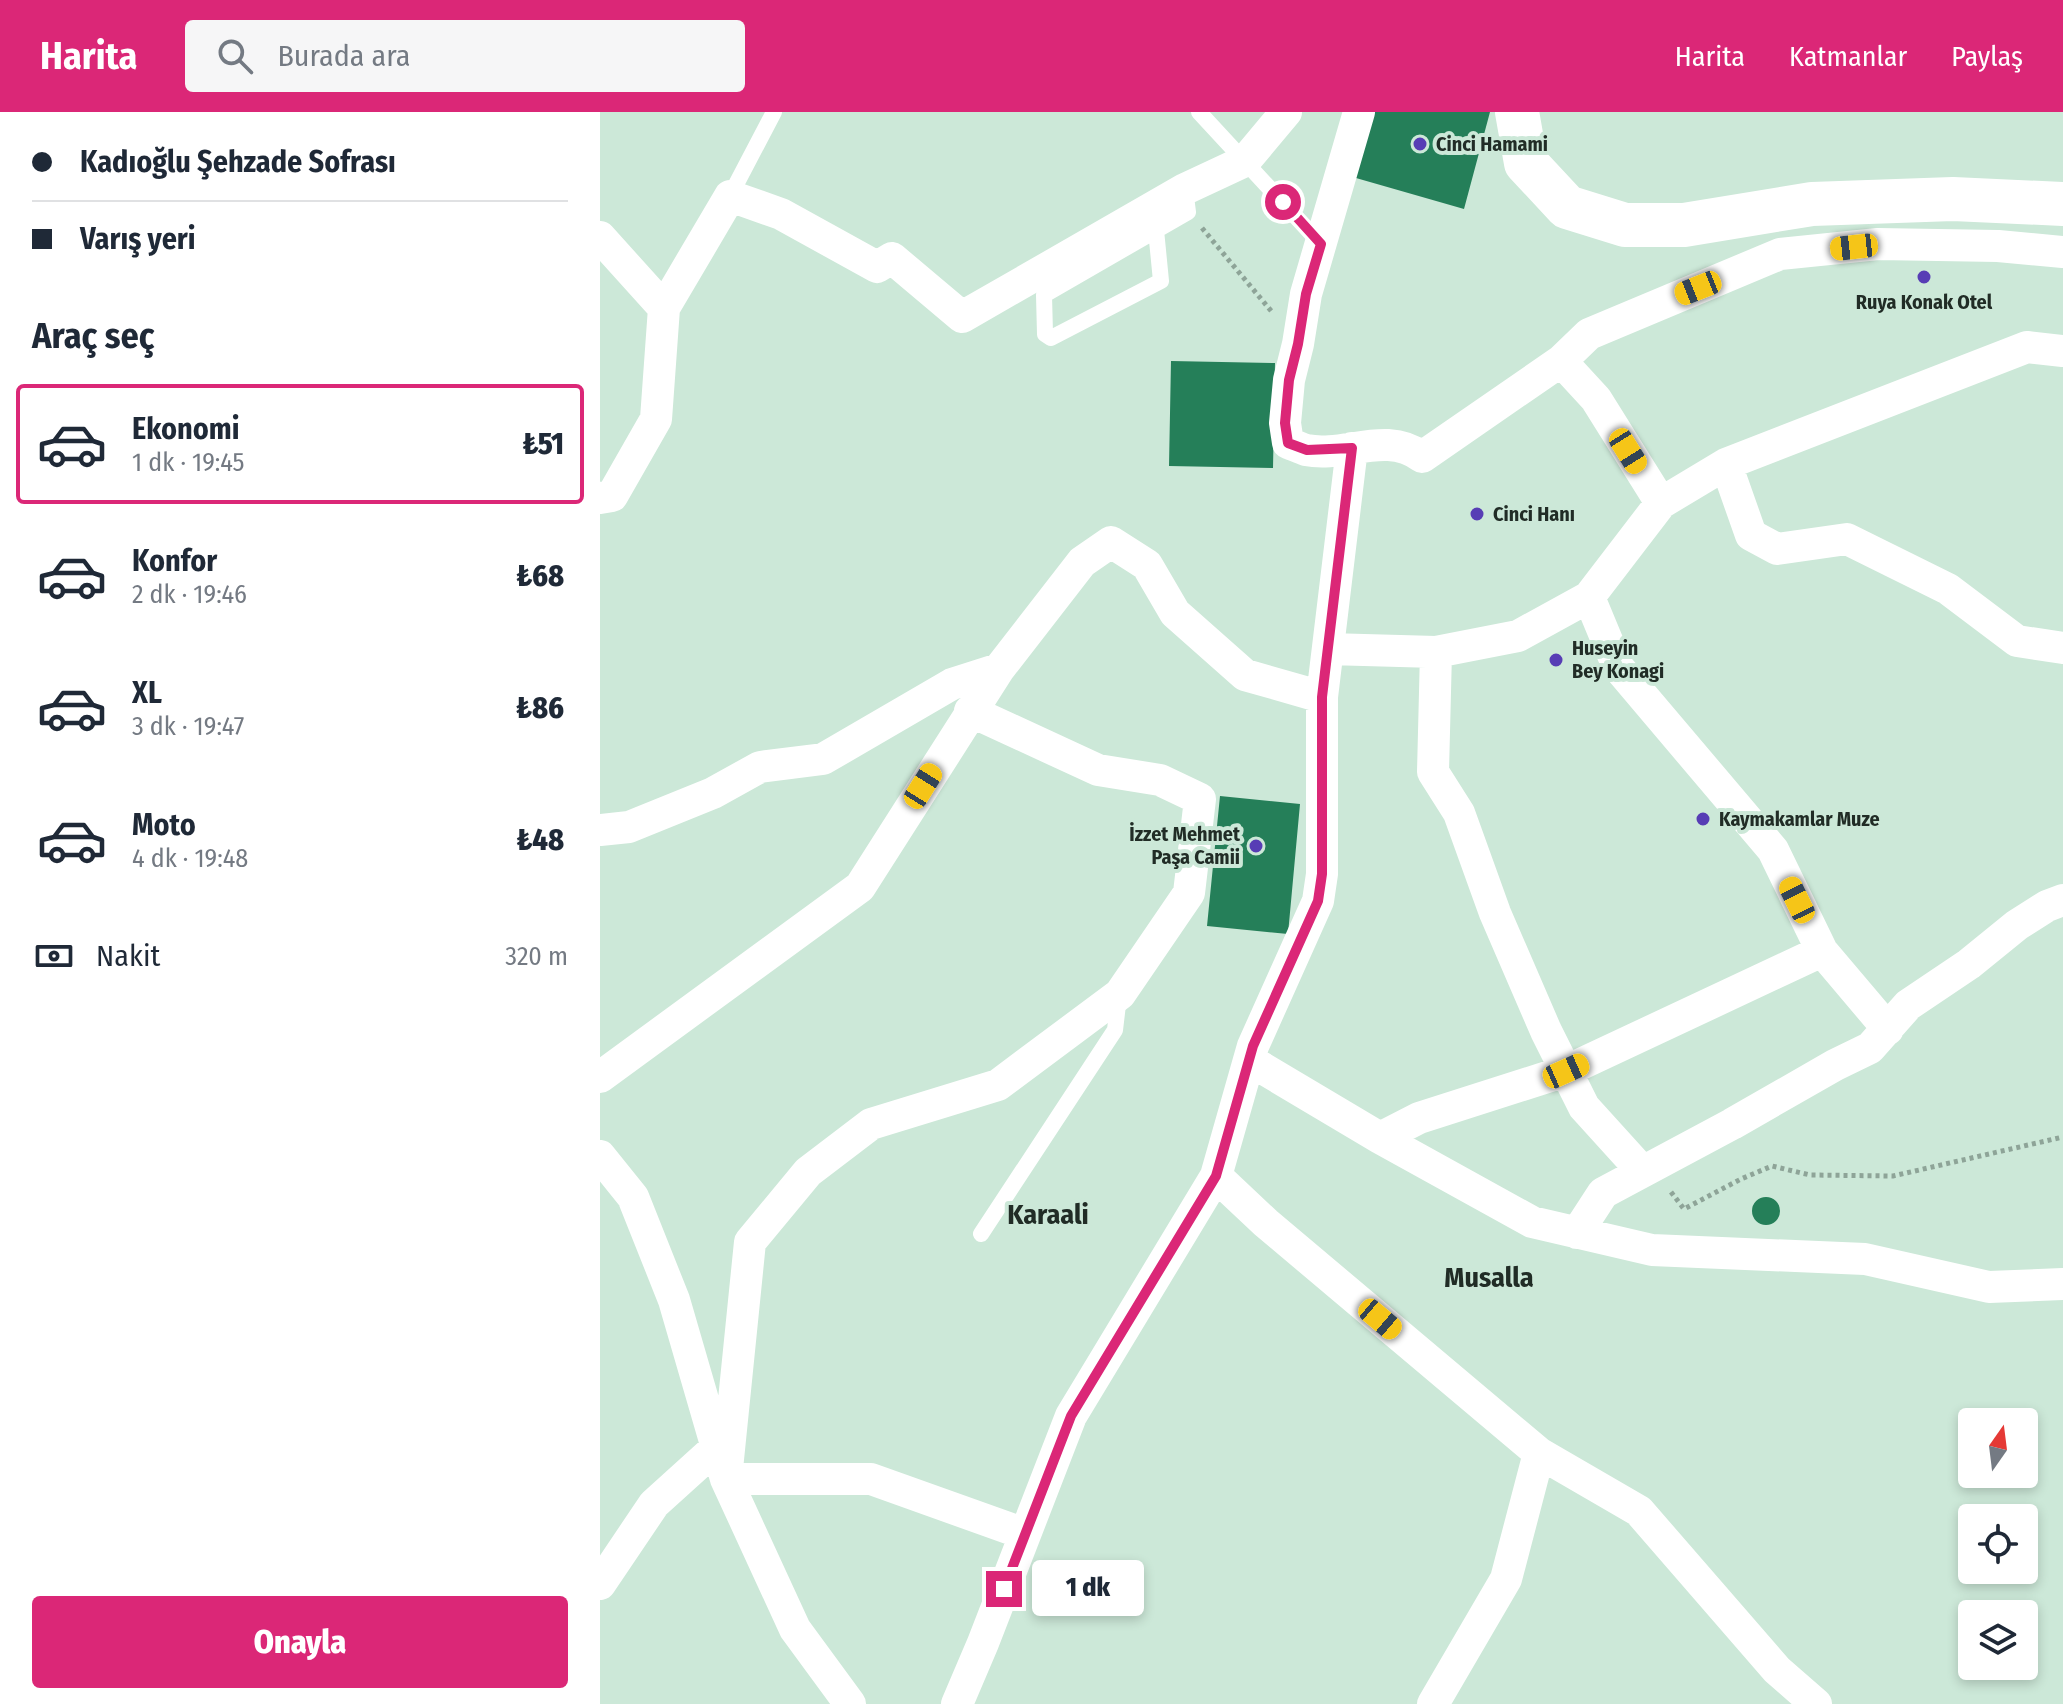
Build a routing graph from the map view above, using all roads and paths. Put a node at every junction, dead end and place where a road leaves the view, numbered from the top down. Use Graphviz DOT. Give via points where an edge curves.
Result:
graph roads {
  1 [pos="774,112"];
  2 [pos="1199,112"];
  3 [pos="1286,112"];
  4 [pos="1359,112"];
  5 [pos="1517,112"];
  6 [pos="1245,161"];
  7 [pos="730,196"];
  8 [pos="1187,200"];
  9 [pos="2063,204"];
  10 [pos="1156,230"];
  11 [pos="600,237"];
  12 [pos="1321,244"];
  13 [pos="2063,252"];
  14 [pos="664,308"];
  15 [pos="1298,344"];
  16 [pos="2063,351"];
  17 [pos="1561,361"];
  18 [pos="1352,448"];
  19 [pos="1726,464"];
  20 [pos="600,498"];
  21 [pos="1661,503"];
  22 [pos="1589,597"];
  23 [pos="2063,648"];
  24 [pos="1328,649"];
  25 [pos="1436,652"];
  26 [pos="999,669"];
  27 [pos="1322,697"];
  28 [pos="970,711"];
  29 [pos="600,830"];
  30 [pos="2063,900"];
  31 [pos="1822,951"];
  32 [pos="1120,994"];
  33 [pos="1888,1029"];
  34 [pos="1249,1060"];
  35 [pos="1566,1071"];
  36 [pos="600,1077"];
  37 [pos="2063,1137"];
  38 [pos="1380,1138"];
  39 [pos="600,1156"];
  40 [pos="1642,1171"];
  41 [pos="1216,1176"];
  42 [pos="1679,1182"];
  43 [pos="1577,1233"];
  44 [pos="981,1234"];
  45 [pos="2063,1284"];
  46 [pos="717,1447"];
  47 [pos="1539,1453"];
  48 [pos="726,1479"];
  49 [pos="1025,1534"];
  50 [pos="600,1584"];
  51 [pos="850,1704"];
  52 [pos="957,1704"];
  53 [pos="1433,1704"];
  54 [pos="1816,1704"];
  1 -- 7 [label="lane"];
  2 -- 6 [label="lane"];
  3 -- 6 [label="street"];
  4 -- 12 [label="street"];
  5 -- 9 [label="main road" via="1526,163 1567,207 1625,225 1684,225 1812,204 1953,199"];
  6 -- 8 [label="street"];
  6 -- 12 [label="lane"];
  7 -- 8 [label="street" via="781,214 877,267 892,258 962,317"];
  7 -- 14 [label="street"];
  8 -- 10 [label="lane"];
  8 -- 15 [label="path"];
  10 -- 10 [label="lane" via="1044,295 1045,334 1051,338 1161,281"];
  11 -- 14 [label="street"];
  12 -- 15 [label="street"];
  13 -- 17 [label="street" via="1878,244 1780,254 1589,334"];
  14 -- 20 [label="street" via="656,419 612,496"];
  15 -- 18 [label="street" via="1289,380 1288,443 1307,450"];
  16 -- 19 [label="street" via="2027,347"];
  17 -- 18 [label="street" via="1422,457 1392,444"];
  17 -- 21 [label="street" via="1596,399"];
  18 -- 24 [label="street"];
  19 -- 21 [label="street"];
  19 -- 23 [label="street" via="1751,535 1777,549 1847,539 1948,589 2017,641"];
  21 -- 22 [label="street"];
  22 -- 25 [label="street" via="1518,636"];
  22 -- 31 [label="street" via="1618,667 1773,850"];
  24 -- 25 [label="street"];
  24 -- 27 [label="street"];
  25 -- 35 [label="street" via="1433,772 1459,813 1495,913"];
  26 -- 27 [label="street" via="1082,562 1111,542 1147,565 1175,613 1245,675"];
  26 -- 28 [label="street"];
  26 -- 29 [label="street" via="952,684 823,759 760,767 713,793 629,827"];
  27 -- 34 [label="street" via="1318,901"];
  28 -- 32 [label="street" via="1098,770 1160,780 1200,799 1189,893"];
  28 -- 36 [label="street" via="860,887"];
  30 -- 33 [label="street" via="2017,925 1908,1005"];
  31 -- 33 [label="street"];
  31 -- 35 [label="street"];
  32 -- 44 [label="lane" via="1115,1030"];
  32 -- 48 [label="street" via="998,1085 871,1124 808,1172 750,1242"];
  33 -- 40 [label="street" via="1870,1048"];
  34 -- 38 [label="street"];
  34 -- 41 [label="street"];
  35 -- 38 [label="street" via="1419,1118"];
  35 -- 40 [label="street" via="1584,1107"];
  37 -- 42 [label="path" via="1893,1176 1810,1175 1772,1166 1684,1209 1668,1188"];
  38 -- 43 [label="street" via="1532,1222"];
  39 -- 46 [label="street" via="633,1197 674,1300"];
  40 -- 43 [label="street" via="1603,1193"];
  41 -- 47 [label="street"];
  41 -- 49 [label="street" via="1071,1416"];
  43 -- 45 [label="street" via="1652,1250 1865,1259 1989,1287"];
  46 -- 48 [label="street"];
  46 -- 50 [label="street" via="654,1504"];
  47 -- 53 [label="street" via="1506,1579"];
  47 -- 54 [label="street" via="1639,1511 1777,1670"];
  48 -- 49 [label="street" via="871,1479"];
  48 -- 51 [label="street" via="795,1629"];
  49 -- 52 [label="street"];
}
